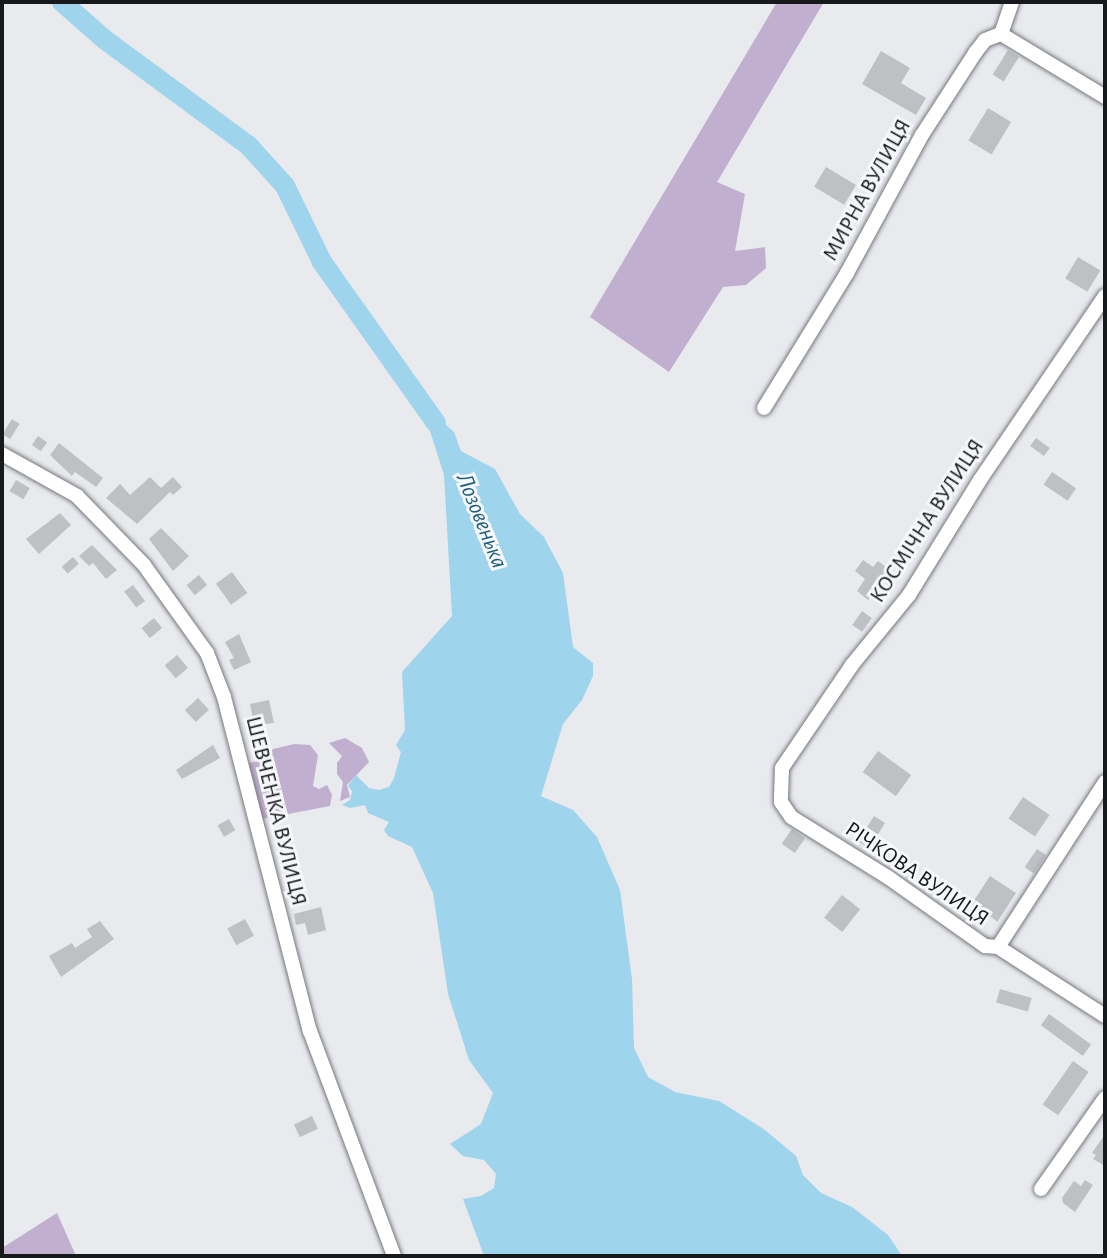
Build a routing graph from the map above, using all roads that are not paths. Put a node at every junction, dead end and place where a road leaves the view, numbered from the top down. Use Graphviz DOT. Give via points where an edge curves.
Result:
graph roads {
  1 [pos="1012,2"];
  2 [pos="1001,34"];
  3 [pos="1105,97"];
  4 [pos="1105,296"];
  5 [pos="764,408"];
  6 [pos="2,454"];
  7 [pos="782,768"];
  8 [pos="1105,782"];
  9 [pos="998,947"];
  10 [pos="1105,1016"];
  11 [pos="1105,1098"];
  12 [pos="1041,1189"];
  13 [pos="394,1256"];
  1 -- 2 [label="street"];
  2 -- 3 [label="street"];
  2 -- 5 [label="street, МИРНА ВУЛИЦЯ" via="985,40 922,135 847,273"];
  4 -- 7 [label="street, КОСМІЧНА ВУЛИЦЯ" via="909,595 852,665"];
  6 -- 13 [label="street, ШЕВЧЕНКА ВУЛИЦЯ" via="77,496 144,565 207,653 224,697 310,1031"];
  7 -- 9 [label="street, РІЧКОВА ВУЛИЦЯ" via="781,802 791,817 985,946"];
  8 -- 9 [label="street"];
  9 -- 10 [label="street, РІЧКОВА ВУЛИЦЯ"];
  11 -- 12 [label="street"];
}
